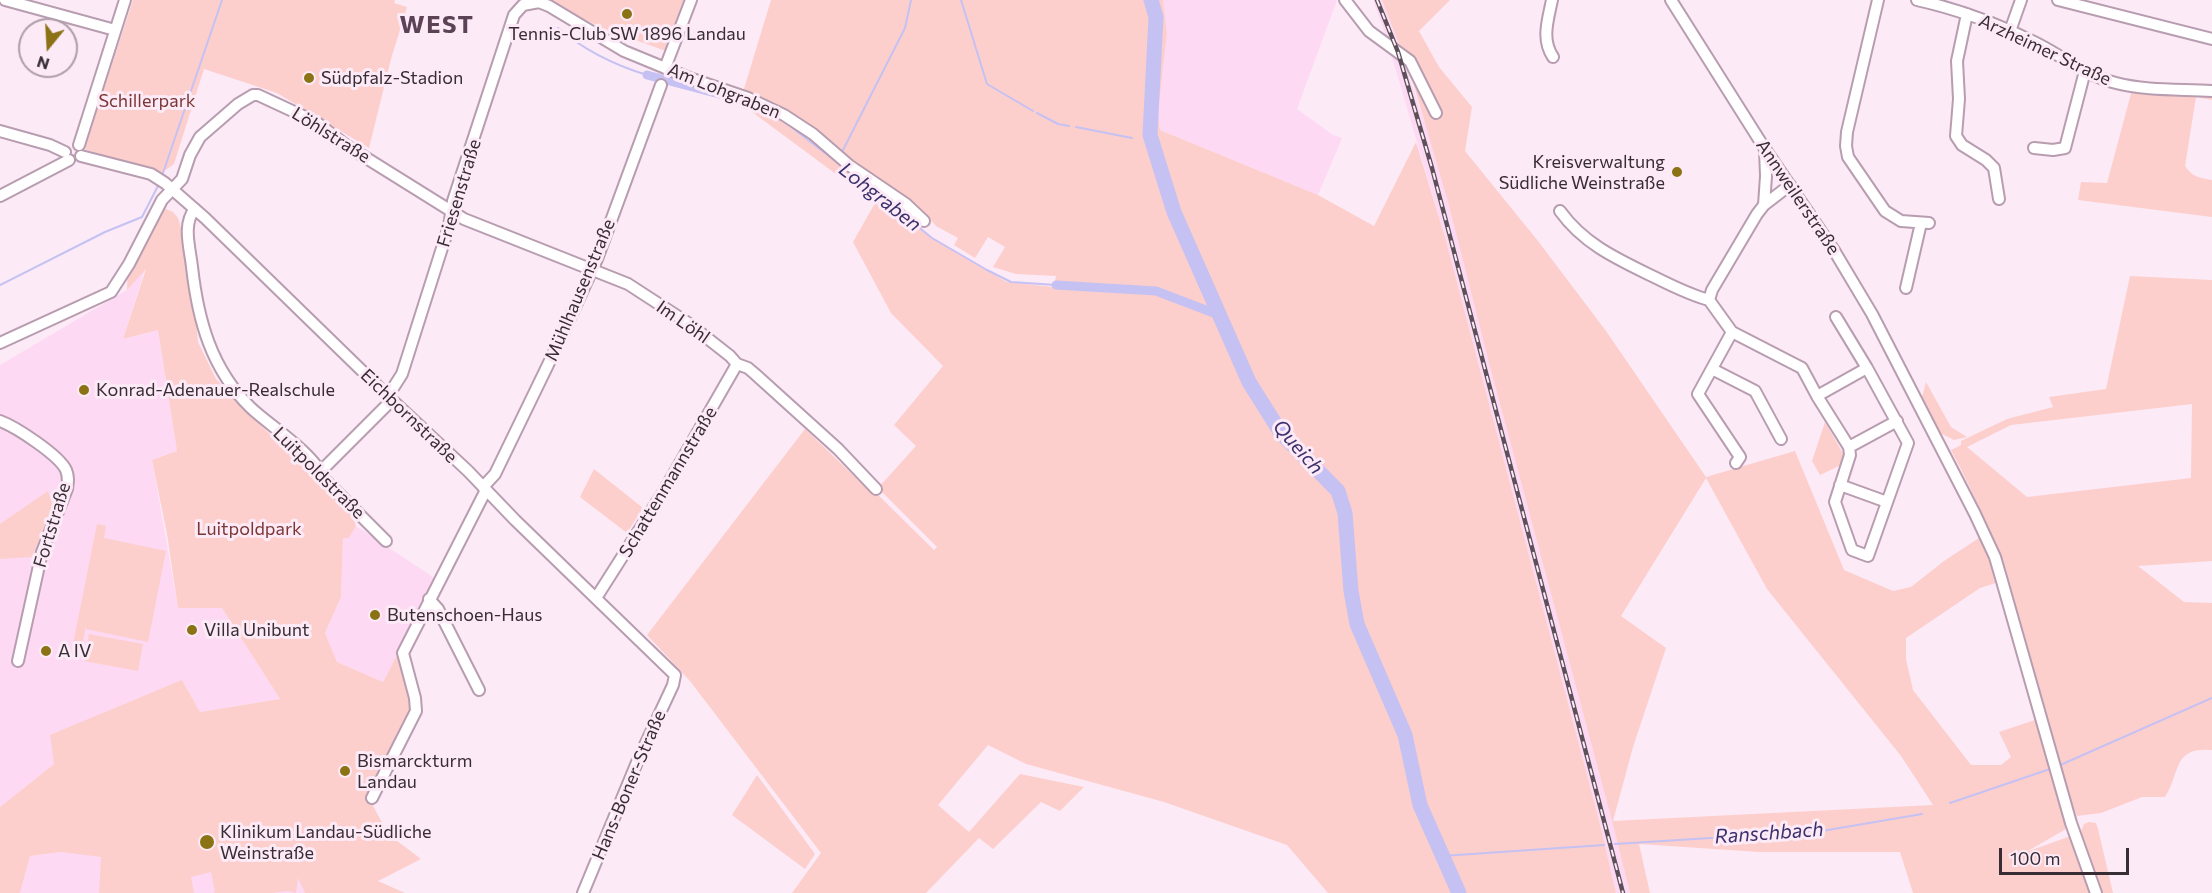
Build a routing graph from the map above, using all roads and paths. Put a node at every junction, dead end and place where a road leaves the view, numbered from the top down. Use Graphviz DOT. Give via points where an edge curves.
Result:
graph roads {
  1 [pos="4,0"];
  2 [pos="125,0"];
  3 [pos="691,0"];
  4 [pos="1345,0"];
  5 [pos="1552,0"];
  6 [pos="1671,0"];
  7 [pos="1878,0"];
  8 [pos="1917,0"];
  9 [pos="2021,0"];
  10 [pos="2058,0"];
  11 [pos="539,2"];
  12 [pos="0,9"];
  13 [pos="1967,14"];
  14 [pos="115,30"];
  15 [pos="2010,31"];
  16 [pos="2212,39"];
  17 [pos="1553,57"];
  18 [pos="665,68"];
  19 [pos="2085,71"];
  20 [pos="661,85"];
  21 [pos="2212,92"];
  22 [pos="1436,112"];
  23 [pos="0,131"];
  24 [pos="2034,148"];
  25 [pos="1765,149"];
  26 [pos="80,150"];
  27 [pos="67,156"];
  28 [pos="165,183"];
  29 [pos="1790,185"];
  30 [pos="0,196"];
  31 [pos="1999,199"];
  32 [pos="1764,205"];
  33 [pos="195,209"];
  34 [pos="1560,211"];
  35 [pos="453,212"];
  36 [pos="924,221"];
  37 [pos="591,268"];
  38 [pos="1906,288"];
  39 [pos="1709,300"];
  40 [pos="1836,318"];
  41 [pos="1731,332"];
  42 [pos="0,343"];
  43 [pos="737,364"];
  44 [pos="1868,368"];
  45 [pos="1712,369"];
  46 [pos="1817,396"];
  47 [pos="390,398"];
  48 [pos="0,421"];
  49 [pos="1898,421"];
  50 [pos="1781,439"];
  51 [pos="1849,447"];
  52 [pos="1736,463"];
  53 [pos="321,471"];
  54 [pos="1840,485"];
  55 [pos="484,488"];
  56 [pos="876,489"];
  57 [pos="1887,502"];
  58 [pos="386,541"];
  59 [pos="596,598"];
  60 [pos="429,599"];
  61 [pos="18,661"];
  62 [pos="675,677"];
  63 [pos="479,690"];
  64 [pos="372,798"];
  65 [pos="583,893"];
  66 [pos="2096,893"];
  1 -- 12 [label="street"];
  1 -- 14 [label="street"];
  2 -- 14 [label="street"];
  3 -- 18 [label="street"];
  4 -- 22 [label="street" via="1369,31 1410,61"];
  5 -- 17 [label="street" via="1546,30"];
  6 -- 25 [label="street, Annweilerstraße"];
  7 -- 38 [label="street" via="1847,132 1847,153 1885,211 1901,221 1925,223"];
  8 -- 13 [label="street, Arzheimer Straße"];
  9 -- 15 [label="street"];
  10 -- 16 [label="street"];
  11 -- 18 [label="street, Am Lohgraben" via="610,44"];
  11 -- 35 [label="street, Friesenstraße" via="523,5 514,15 453,201"];
  13 -- 15 [label="street, Arzheimer Straße"];
  13 -- 31 [label="street" via="1957,61 1956,136 1962,145 1994,168"];
  14 -- 26 [label="street"];
  15 -- 19 [label="street, Arzheimer Straße"];
  18 -- 36 [label="street, Am Lohgraben" via="770,108 804,127"];
  19 -- 21 [label="street, Arzheimer Straße" via="2123,84"];
  19 -- 24 [label="street" via="2065,148"];
  20 -- 37 [label="street, Mühlhausenstraße"];
  23 -- 27 [label="street" via="50,145"];
  25 -- 29 [label="street, Annweilerstraße"];
  25 -- 32 [label="street"];
  26 -- 27 [label="street" via="72,146"];
  26 -- 28 [label="street, Eichbornstraße"];
  27 -- 30 [label="street"];
  28 -- 33 [label="street, Eichbornstraße"];
  28 -- 35 [label="street, Löhlstraße" via="182,179 200,136 238,104 258,95 316,122"];
  28 -- 42 [label="street" via="162,200 111,292"];
  29 -- 32 [label="street"];
  29 -- 66 [label="street, Annweilerstraße" via="1852,278 1881,330 1995,557 2071,824"];
  32 -- 39 [label="street"];
  33 -- 47 [label="street, Eichbornstraße"];
  33 -- 53 [label="street, Luitpoldstraße" via="188,222 193,271 201,322 213,356 238,394"];
  34 -- 39 [label="street" via="1582,237 1606,254 1687,294"];
  35 -- 37 [label="street, Im Löhl"];
  35 -- 47 [label="street, Friesenstraße" via="402,374"];
  37 -- 43 [label="street, Im Löhl" via="628,284 688,323"];
  37 -- 55 [label="street, Mühlhausenstraße" via="495,474"];
  39 -- 41 [label="street"];
  40 -- 44 [label="street"];
  41 -- 45 [label="street"];
  41 -- 46 [label="street" via="1802,368"];
  43 -- 56 [label="street, Im Löhl" via="748,368 802,416"];
  43 -- 59 [label="street, Schattenmannstraße" via="643,526"];
  44 -- 46 [label="street"];
  44 -- 49 [label="street"];
  45 -- 50 [label="street" via="1755,391"];
  45 -- 52 [label="street" via="1698,394 1740,457"];
  46 -- 51 [label="street"];
  47 -- 53 [label="street, Friesenstraße"];
  47 -- 55 [label="street, Eichbornstraße"];
  48 -- 61 [label="street, Fortstraße" via="27,435 60,461 69,479 42,552"];
  49 -- 51 [label="street"];
  49 -- 57 [label="street" via="1908,444"];
  51 -- 54 [label="street"];
  53 -- 58 [label="street, Luitpoldstraße" via="323,478"];
  54 -- 57 [label="street"];
  54 -- 57 [label="street" via="1835,502 1852,550 1868,556"];
  55 -- 59 [label="street, Eichbornstraße"];
  55 -- 60 [label="street, Mühlhausenstraße"];
  59 -- 62 [label="street, Eichbornstraße"];
  60 -- 63 [label="street" via="438,609"];
  60 -- 64 [label="street, Mühlhausenstraße" via="403,653 416,711"];
  62 -- 65 [label="street, Hans-Boner-Straße"];
}
